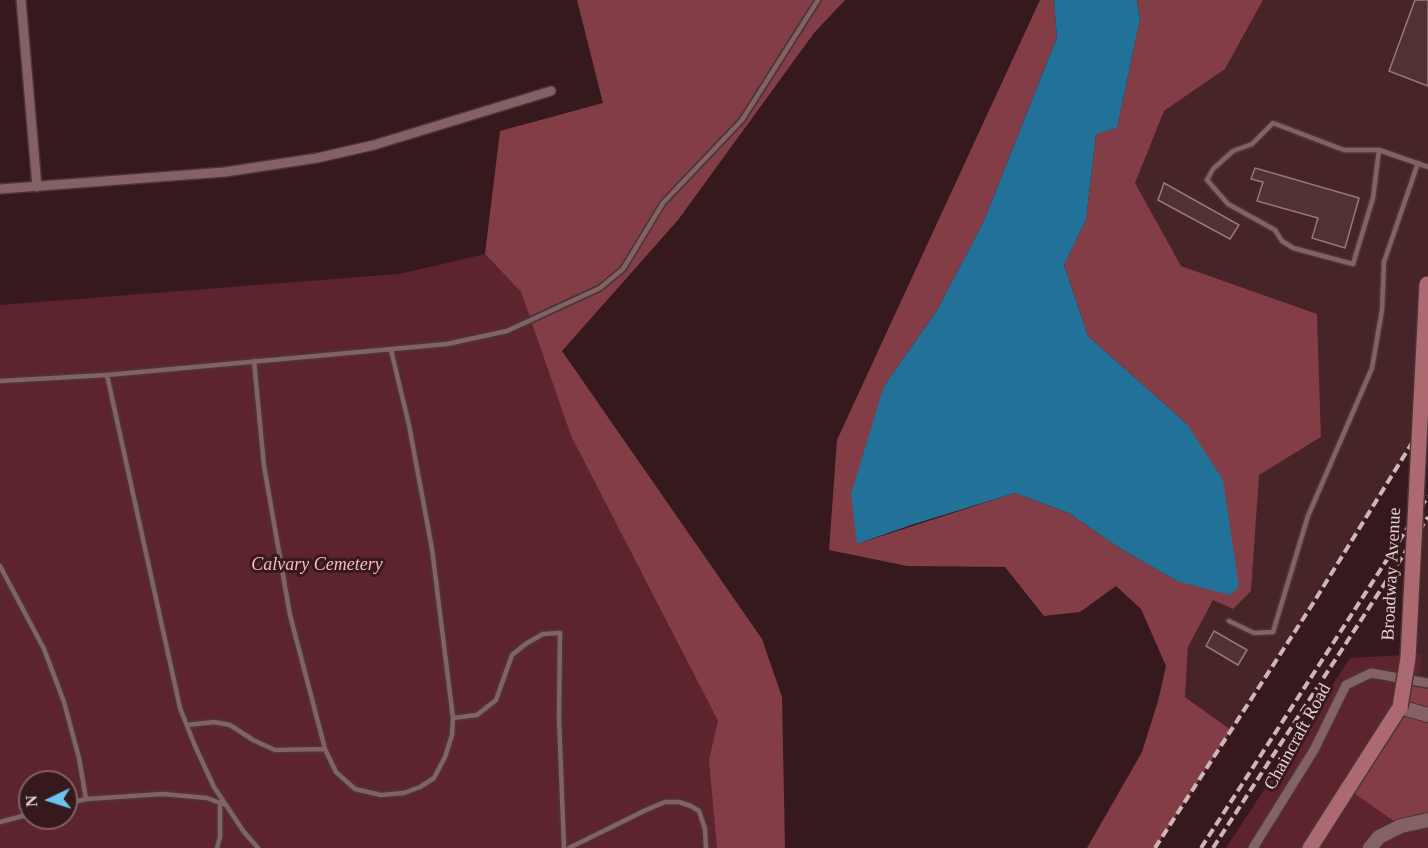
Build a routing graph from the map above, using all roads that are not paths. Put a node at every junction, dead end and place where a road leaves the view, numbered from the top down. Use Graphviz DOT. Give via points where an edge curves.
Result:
graph roads {
  1 [pos="21,0"];
  2 [pos="818,0"];
  3 [pos="550,91"];
  4 [pos="1379,150"];
  5 [pos="1418,163"];
  6 [pos="1428,167"];
  7 [pos="37,187"];
  8 [pos="0,189"];
  9 [pos="1427,279"];
  10 [pos="391,350"];
  11 [pos="254,362"];
  12 [pos="107,375"];
  13 [pos="0,381"];
  14 [pos="0,566"];
  15 [pos="1229,621"];
  16 [pos="1428,683"];
  17 [pos="1400,707"];
  18 [pos="1428,715"];
  19 [pos="453,718"];
  20 [pos="187,725"];
  21 [pos="325,748"];
  22 [pos="86,799"];
  23 [pos="78,801"];
  24 [pos="220,803"];
  25 [pos="227,806"];
  26 [pos="18,817"];
  27 [pos="1428,820"];
  28 [pos="0,822"];
  29 [pos="217,848"];
  30 [pos="258,848"];
  31 [pos="564,848"];
  32 [pos="569,848"];
  33 [pos="706,848"];
  34 [pos="1253,848"];
  35 [pos="1310,848"];
  36 [pos="1370,848"];
  1 -- 7 [label="street"];
  2 -- 10 [label="lane" via="742,120 663,203 623,269 600,288 507,331 447,344"];
  3 -- 7 [label="street" via="374,145 317,158 225,172"];
  4 -- 4 [label="lane" via="1373,198 1353,264 1293,248 1275,230 1228,204 1207,180 1233,151 1252,144 1273,123 1344,150"];
  4 -- 5 [label="lane"];
  5 -- 6 [label="lane"];
  5 -- 15 [label="lane" via="1384,262 1382,310 1372,368 1308,516 1273,632 1254,633"];
  7 -- 8 [label="street"];
  9 -- 17 [label="main road, Broadway Avenue, bridge" via="1408,658"];
  10 -- 11 [label="lane"];
  10 -- 19 [label="lane" via="432,549"];
  11 -- 12 [label="lane"];
  11 -- 21 [label="lane" via="264,466 290,615"];
  12 -- 13 [label="lane"];
  12 -- 20 [label="lane" via="180,708"];
  14 -- 22 [label="lane" via="44,649 64,702"];
  16 -- 34 [label="street, Chaincraft Road" via="1371,673 1346,685 1314,750"];
  17 -- 18 [label="street"];
  17 -- 35 [label="main road, Broadway Avenue"];
  19 -- 21 [label="lane" via="445,757 434,777 404,793 381,795 355,789 336,772"];
  19 -- 31 [label="lane" via="477,715 496,700 512,655 527,643 543,634 560,633"];
  20 -- 21 [label="lane" via="230,725 275,750"];
  20 -- 25 [label="lane" via="214,787"];
  22 -- 23 [label="lane"];
  22 -- 24 [label="lane" via="163,795 207,798"];
  24 -- 25 [label="lane"];
  24 -- 29 [label="lane"];
  25 -- 30 [label="lane"];
  26 -- 28 [label="lane"];
  27 -- 36 [label="street" via="1401,826 1379,837"];
  32 -- 33 [label="lane" via="665,802 679,802 699,811"];
}
